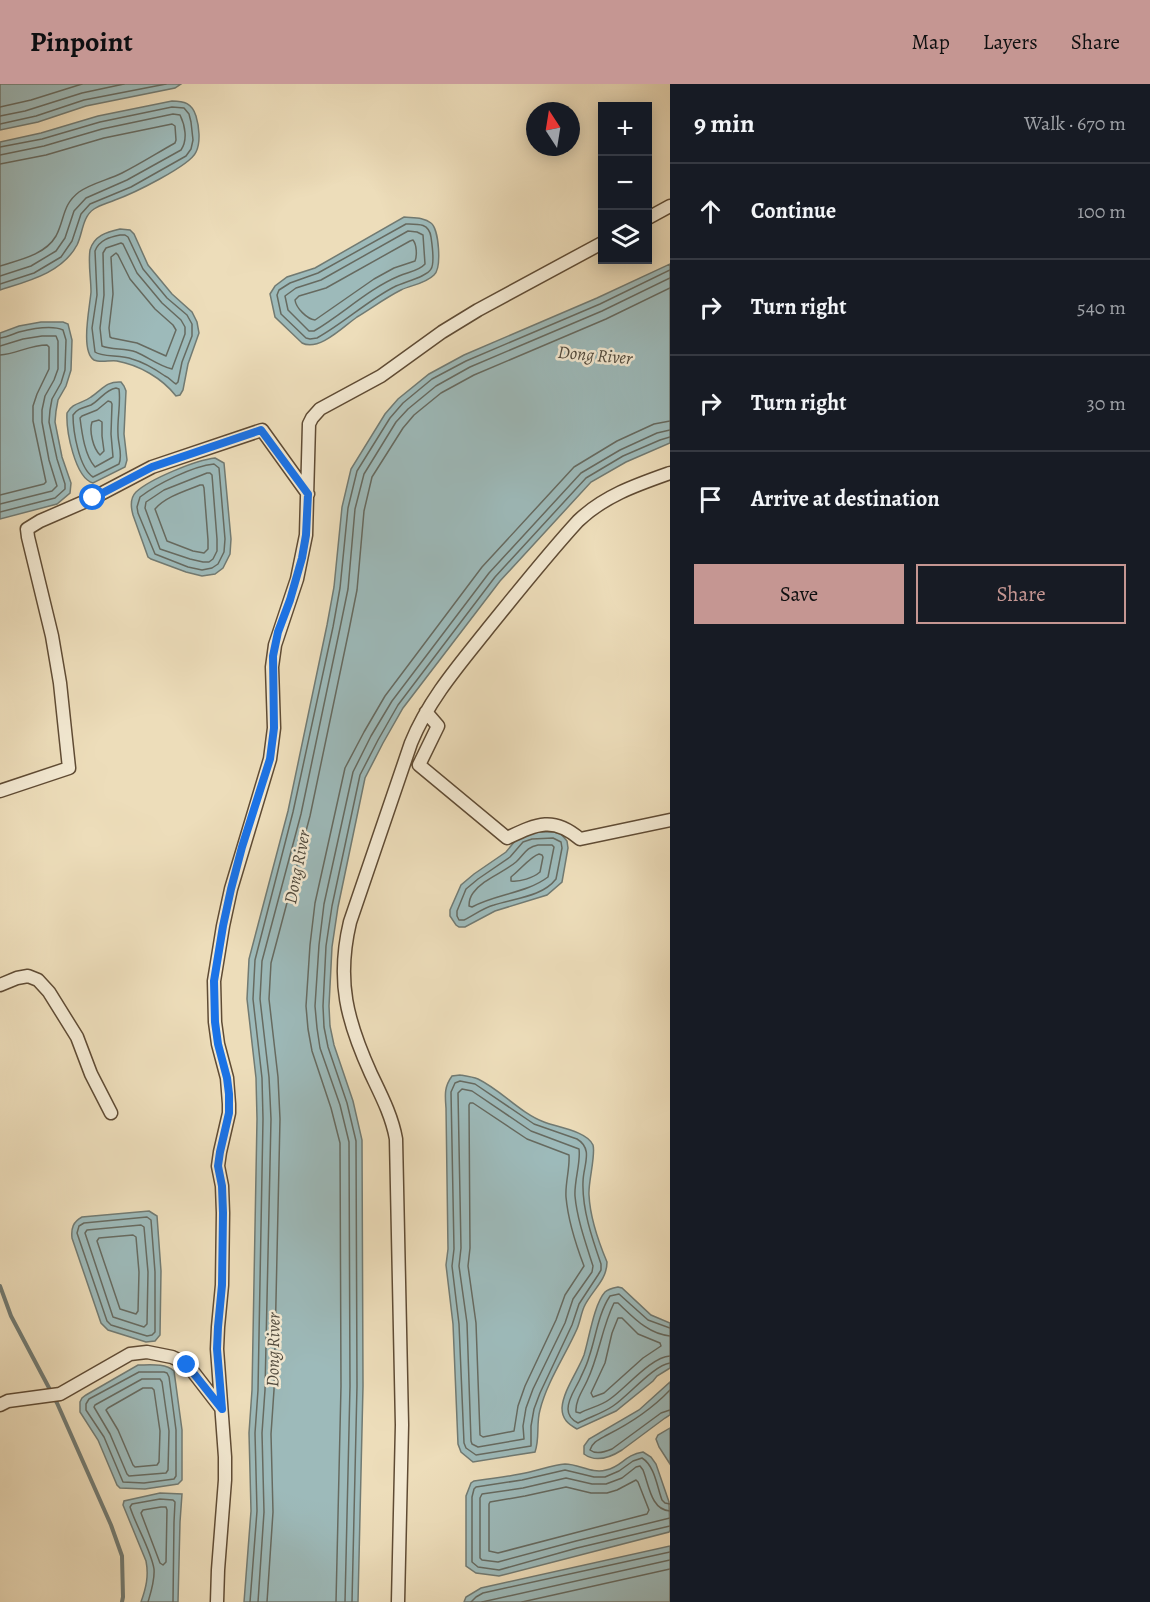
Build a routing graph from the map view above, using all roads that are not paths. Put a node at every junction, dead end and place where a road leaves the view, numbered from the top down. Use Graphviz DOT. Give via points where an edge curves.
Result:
graph roads {
  1 [pos="670,206"];
  2 [pos="652,216"];
  3 [pos="598,246"];
  4 [pos="670,473"];
  5 [pos="308,494"];
  6 [pos="426,712"];
  7 [pos="0,790"];
  8 [pos="670,820"];
  9 [pos="0,985"];
  10 [pos="111,1113"];
  11 [pos="0,1405"];
  12 [pos="222,1409"];
  13 [pos="217,1602"];
  14 [pos="398,1602"];
  1 -- 2 [label="street"];
  3 -- 5 [label="street" via="478,310 381,376 315,413 309,424"];
  4 -- 6 [label="street" via="622,491 588,511 516,593"];
  5 -- 7 [label="street" via="261,430 152,467 27,529 52,636 69,768"];
  5 -- 12 [label="street" via="302,558 273,656 274,728 270,759 238,861 214,981 215,1022 229,1094 218,1166 223,1213 217,1349"];
  6 -- 8 [label="street" via="438,726 419,765 507,838 544,824 562,826 580,839"];
  6 -- 14 [label="street" via="411,743 354,909 343,964 352,1030 396,1139 402,1425"];
  9 -- 10 [label="street" via="28,976 49,992 77,1037"];
  11 -- 12 [label="street" via="60,1394 130,1354 147,1352 187,1365"];
  12 -- 13 [label="street" via="225,1480"];
}
